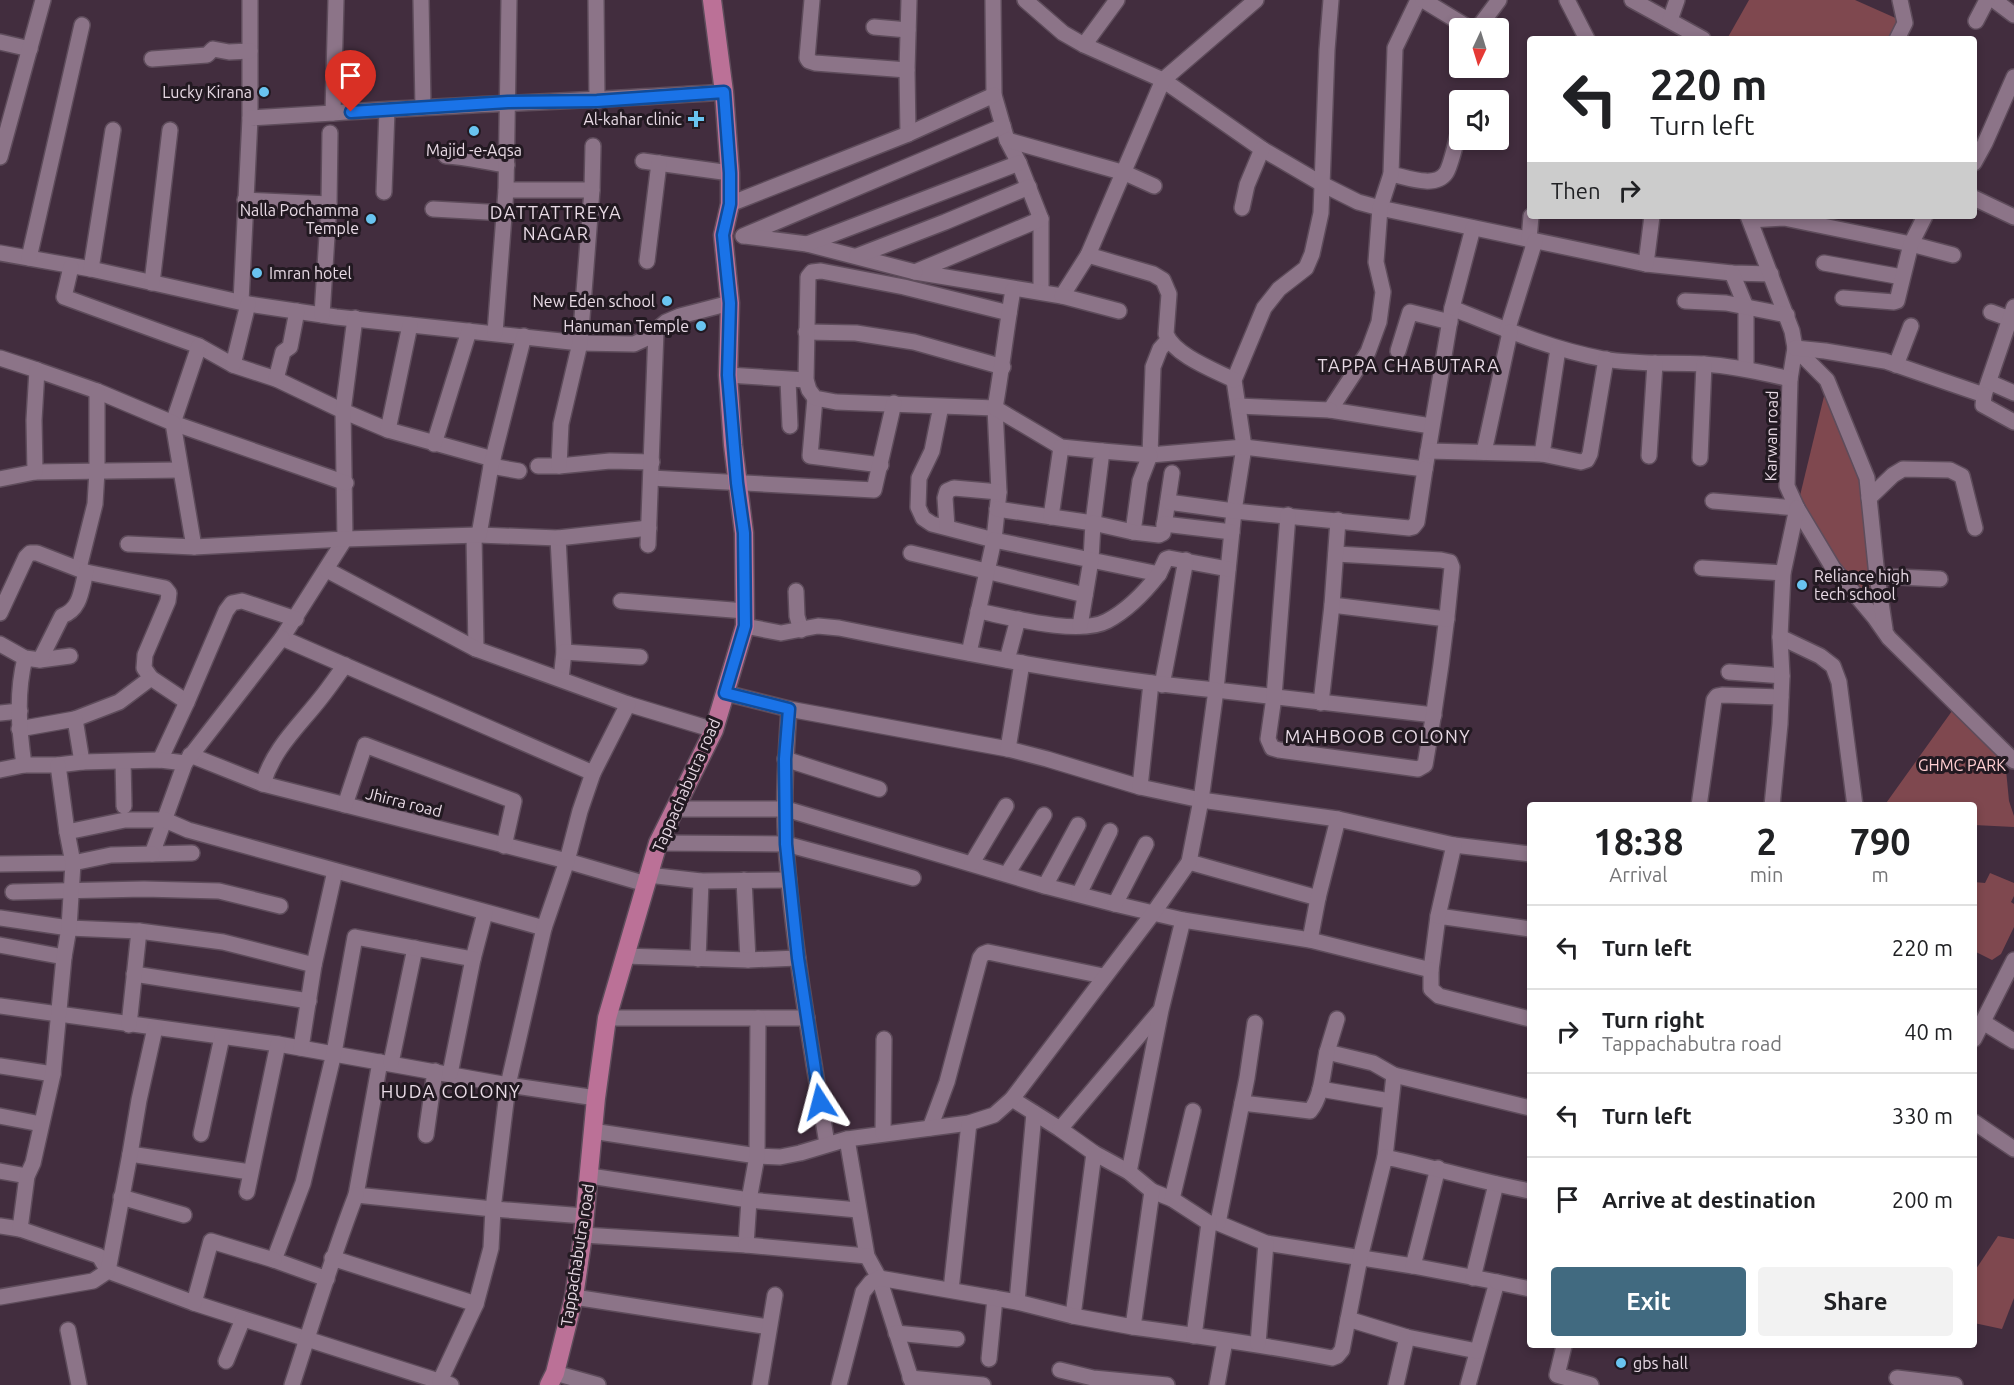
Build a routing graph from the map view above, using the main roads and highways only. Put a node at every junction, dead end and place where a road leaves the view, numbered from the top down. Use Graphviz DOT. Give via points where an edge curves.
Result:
graph roads {
  1 [pos="712,0"];
  2 [pos="552,1379"];
  1 -- 2 [label="main road, Tappachabutra road" via="730,173 730,204 723,235 730,303 728,375 744,533 745,619 714,729 658,843 607,1018 574,1297"];
}
